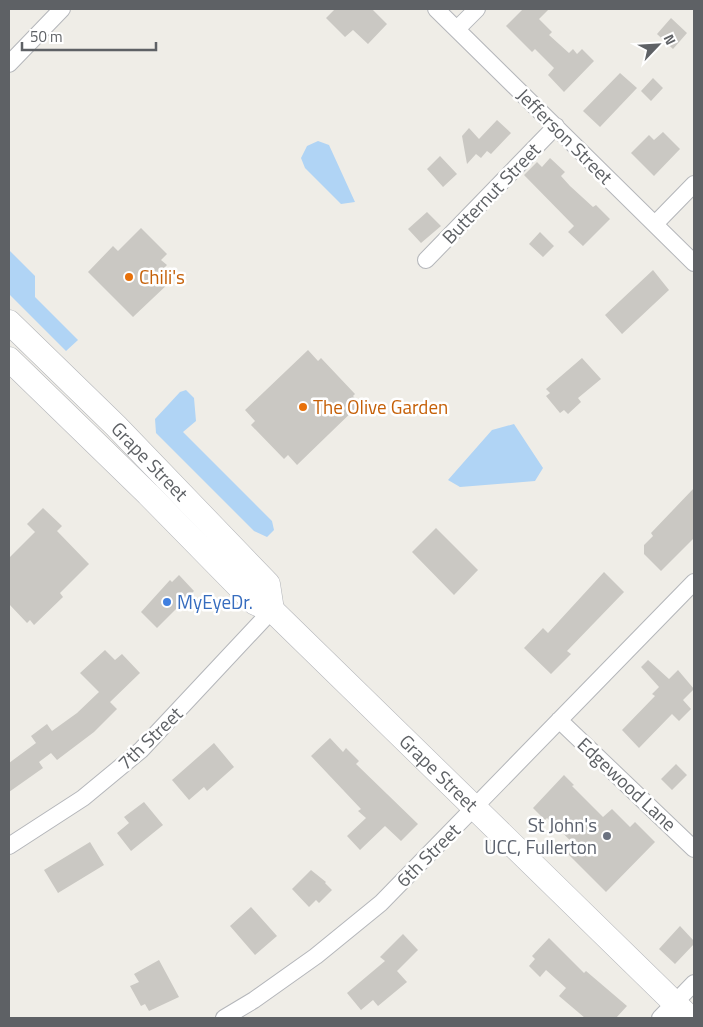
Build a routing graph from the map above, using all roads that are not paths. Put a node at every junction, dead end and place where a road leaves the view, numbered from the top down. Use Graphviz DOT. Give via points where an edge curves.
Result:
graph roads {
  1 [pos="62,9"];
  2 [pos="436,9"];
  3 [pos="477,9"];
  4 [pos="457,29"];
  5 [pos="9,64"];
  6 [pos="556,126"];
  7 [pos="694,184"];
  8 [pos="654,224"];
  9 [pos="426,260"];
  10 [pos="694,263"];
  11 [pos="9,322"];
  12 [pos="9,358"];
  13 [pos="694,582"];
  14 [pos="272,610"];
  15 [pos="559,720"];
  16 [pos="474,808"];
  17 [pos="9,846"];
  18 [pos="694,848"];
  19 [pos="694,983"];
  20 [pos="675,1013"];
  21 [pos="224,1018"];
  1 -- 5 [label="street"];
  2 -- 4 [label="street, Jefferson Street"];
  3 -- 4 [label="street"];
  4 -- 6 [label="street, Jefferson Street"];
  6 -- 8 [label="street, Jefferson Street"];
  6 -- 9 [label="street, Butternut Street"];
  7 -- 8 [label="street"];
  8 -- 10 [label="street, Jefferson Street"];
  11 -- 14 [label="main road, Grape Street" via="116,426 268,584"];
  12 -- 14 [label="main road, Grape Street" via="255,603"];
  13 -- 15 [label="street, 6th Street"];
  14 -- 16 [label="main road, Grape Street"];
  14 -- 17 [label="street, 7th Street" via="141,750 83,798"];
  15 -- 16 [label="street, 6th Street"];
  15 -- 18 [label="street, Edgewood Lane"];
  16 -- 20 [label="main road, Grape Street"];
  16 -- 21 [label="street, 6th Street" via="380,903 346,932 254,1000"];
  19 -- 20 [label="street"];
}
